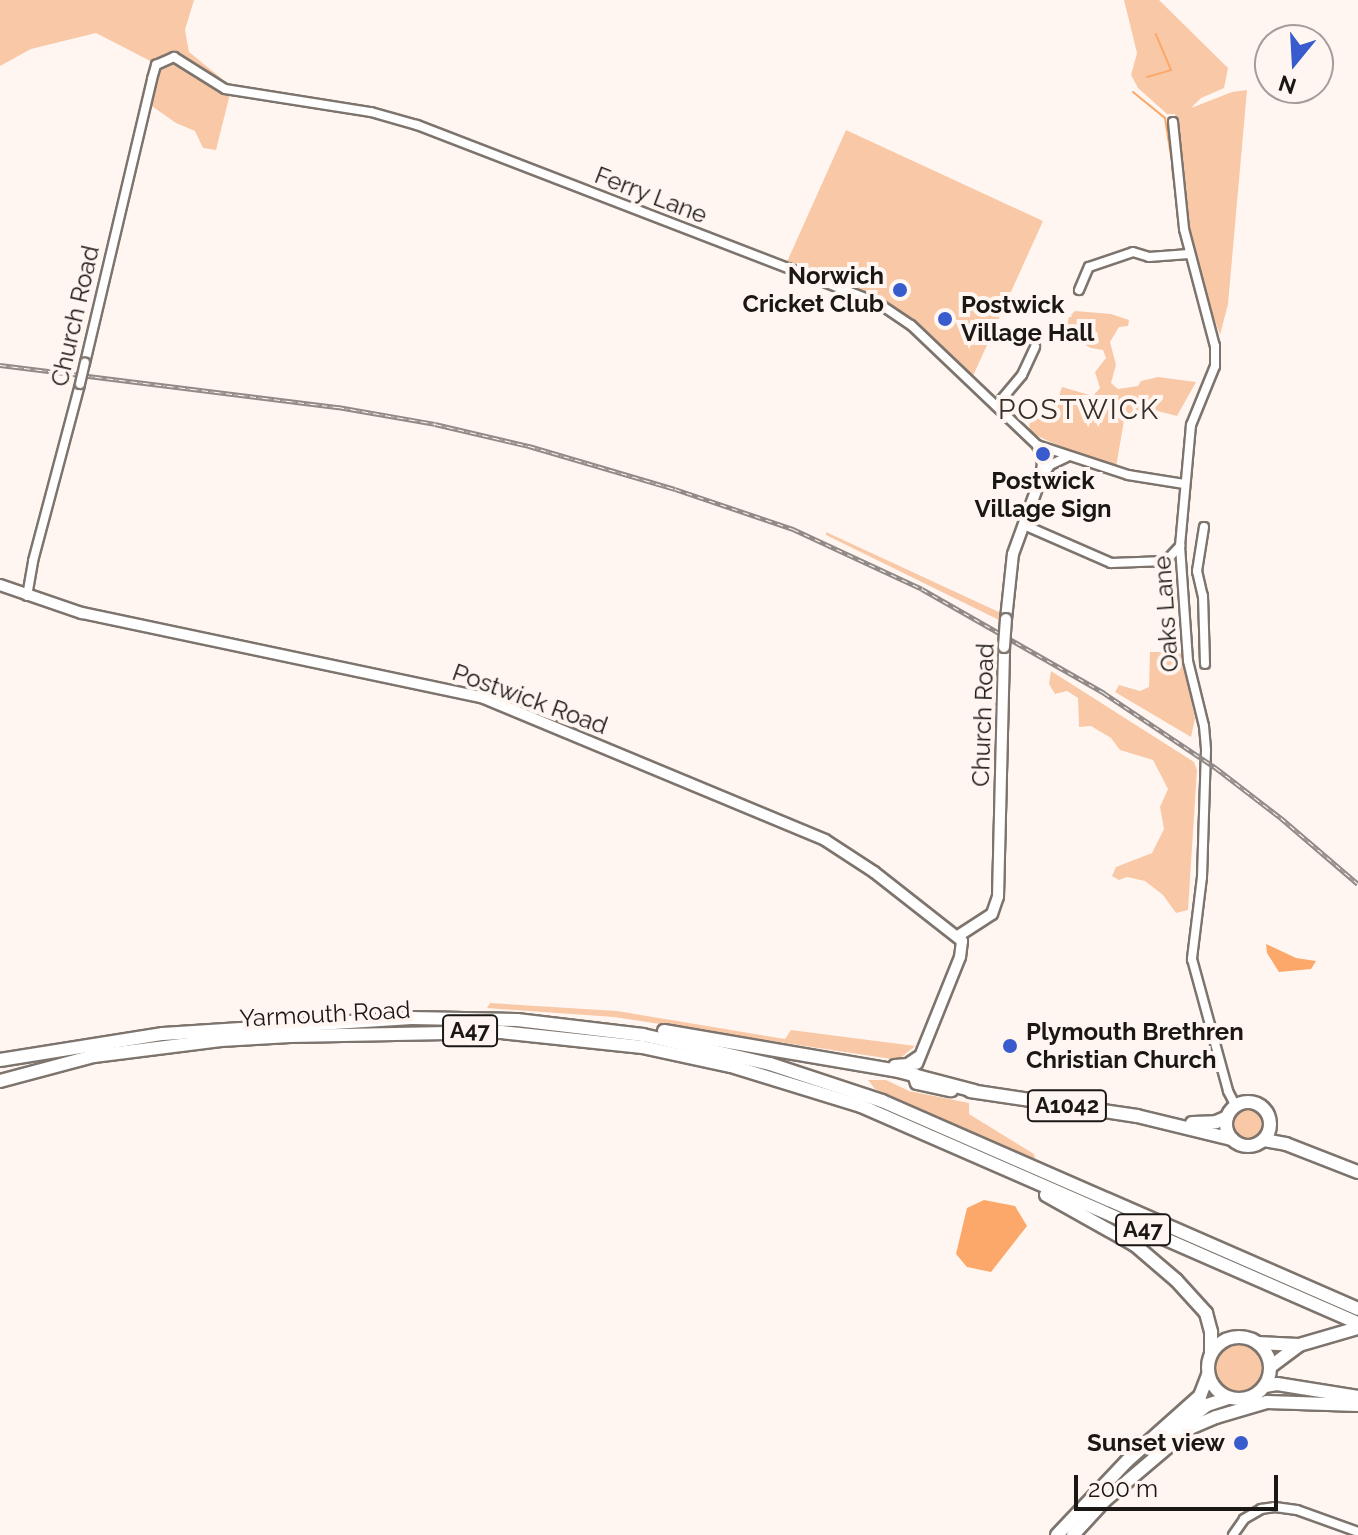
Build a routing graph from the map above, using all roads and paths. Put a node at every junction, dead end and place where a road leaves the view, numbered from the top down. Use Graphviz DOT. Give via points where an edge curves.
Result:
graph roads {
  1 [pos="174,57"];
  2 [pos="1173,122"];
  3 [pos="1189,254"];
  4 [pos="1079,290"];
  5 [pos="1035,347"];
  6 [pos="996,406"];
  7 [pos="1037,445"];
  8 [pos="1067,457"];
  9 [pos="1040,480"];
  10 [pos="1184,484"];
  11 [pos="1024,525"];
  12 [pos="1204,527"];
  13 [pos="1180,546"];
  14 [pos="1166,561"];
  15 [pos="1181,566"];
  16 [pos="0,585"];
  17 [pos="27,596"];
  18 [pos="1184,627"];
  19 [pos="1202,627"];
  20 [pos="1205,664"];
  21 [pos="958,936"];
  22 [pos="572,1025"];
  23 [pos="920,1055"];
  24 [pos="0,1060"];
  25 [pos="868,1065"];
  26 [pos="914,1074"];
  27 [pos="931,1077"];
  28 [pos="0,1081"];
  29 [pos="974,1091"];
  30 [pos="1235,1105"];
  31 [pos="1227,1117"];
  32 [pos="1153,1119"];
  33 [pos="1271,1121"];
  34 [pos="929,1134"];
  35 [pos="1232,1139"];
  36 [pos="1264,1140"];
  37 [pos="1306,1151"];
  38 [pos="1358,1172"];
  39 [pos="1358,1309"];
  40 [pos="1358,1326"];
  41 [pos="1258,1343"];
  42 [pos="1299,1345"];
  43 [pos="1211,1352"];
  44 [pos="1270,1367"];
  45 [pos="1208,1375"];
  46 [pos="1265,1386"];
  47 [pos="1358,1397"];
  48 [pos="1229,1398"];
  49 [pos="1358,1405"];
  50 [pos="1103,1502"];
  51 [pos="1358,1532"];
  52 [pos="1057,1535"];
  53 [pos="1073,1535"];
  54 [pos="1233,1535"];
  1 -- 6 [label="street, Ferry Lane" via="225,89 371,112 417,125 864,297 911,325"];
  1 -- 17 [label="street, Church Road, bridge" via="156,65 152,79"];
  2 -- 3 [label="street, Oaks Lane"];
  3 -- 4 [label="street" via="1149,257 1133,252 1089,267"];
  3 -- 10 [label="street, Oaks Lane" via="1215,346 1215,366 1192,415"];
  5 -- 6 [label="street" via="1022,375"];
  6 -- 7 [label="street, Ferry Lane"];
  7 -- 8 [label="street"];
  7 -- 9 [label="street"];
  8 -- 9 [label="street" via="1050,465"];
  8 -- 10 [label="street"];
  9 -- 11 [label="street, Church Road"];
  10 -- 13 [label="street, Oaks Lane"];
  11 -- 14 [label="street" via="1101,561"];
  11 -- 21 [label="street, Church Road, bridge" via="1008,578 998,897 992,914"];
  12 -- 19 [label="street" via="1197,571"];
  13 -- 14 [label="street"];
  13 -- 15 [label="street, Oaks Lane"];
  14 -- 15 [label="street"];
  15 -- 18 [label="street, Oaks Lane"];
  16 -- 17 [label="street, Postwick Road"];
  17 -- 21 [label="street, Postwick Road" via="82,613 484,698 825,840"];
  18 -- 19 [label="street"];
  18 -- 30 [label="street, Oaks Lane" via="1206,750 1202,877 1192,959"];
  19 -- 20 [label="street"];
  21 -- 23 [label="street" via="960,957"];
  22 -- 24 [label="highway, Yarmouth Road / A47" via="462,1018 293,1024 163,1034"];
  22 -- 25 [label="highway, A47" via="651,1029"];
  22 -- 39 [label="highway, A47" via="724,1052 882,1101"];
  23 -- 25 [label="highway, A47" via="904,1066"];
  23 -- 26 [label="street"];
  23 -- 27 [label="street"];
  25 -- 26 [label="highway, A47"];
  26 -- 27 [label="highway, A1042"];
  26 -- 29 [label="highway, A1042" via="921,1084"];
  27 -- 29 [label="highway, A1042"];
  28 -- 34 [label="highway, Yarmouth Road / A47" via="94,1056 221,1040 501,1032 627,1045 731,1066 824,1093"];
  29 -- 32 [label="highway, A1042"];
  30 -- 31 [label="highway"];
  30 -- 33 [label="highway" via="1259,1104"];
  31 -- 32 [label="highway, A1042" via="1202,1123"];
  31 -- 35 [label="highway"];
  32 -- 35 [label="highway, A1042"];
  33 -- 36 [label="highway"];
  33 -- 37 [label="highway"];
  34 -- 40 [label="highway, A47"];
  34 -- 43 [label="highway, A47" via="1107,1228 1156,1261 1206,1313"];
  35 -- 36 [label="highway" via="1245,1146"];
  36 -- 37 [label="highway"];
  37 -- 38 [label="highway"];
  40 -- 42 [label="highway"];
  41 -- 42 [label="highway"];
  41 -- 43 [label="highway" via="1234,1337"];
  41 -- 44 [label="highway"];
  42 -- 44 [label="highway"];
  43 -- 45 [label="highway"];
  44 -- 46 [label="highway"];
  45 -- 48 [label="highway" via="1219,1393"];
  45 -- 52 [label="highway" via="1200,1396 1127,1461"];
  46 -- 47 [label="highway"];
  46 -- 48 [label="highway" via="1249,1398"];
  48 -- 50 [label="highway" via="1197,1411"];
  49 -- 50 [label="highway" via="1267,1402 1216,1417 1190,1428"];
  50 -- 53 [label="highway"];
  51 -- 54 [label="street" via="1281,1507 1255,1512"];
}
